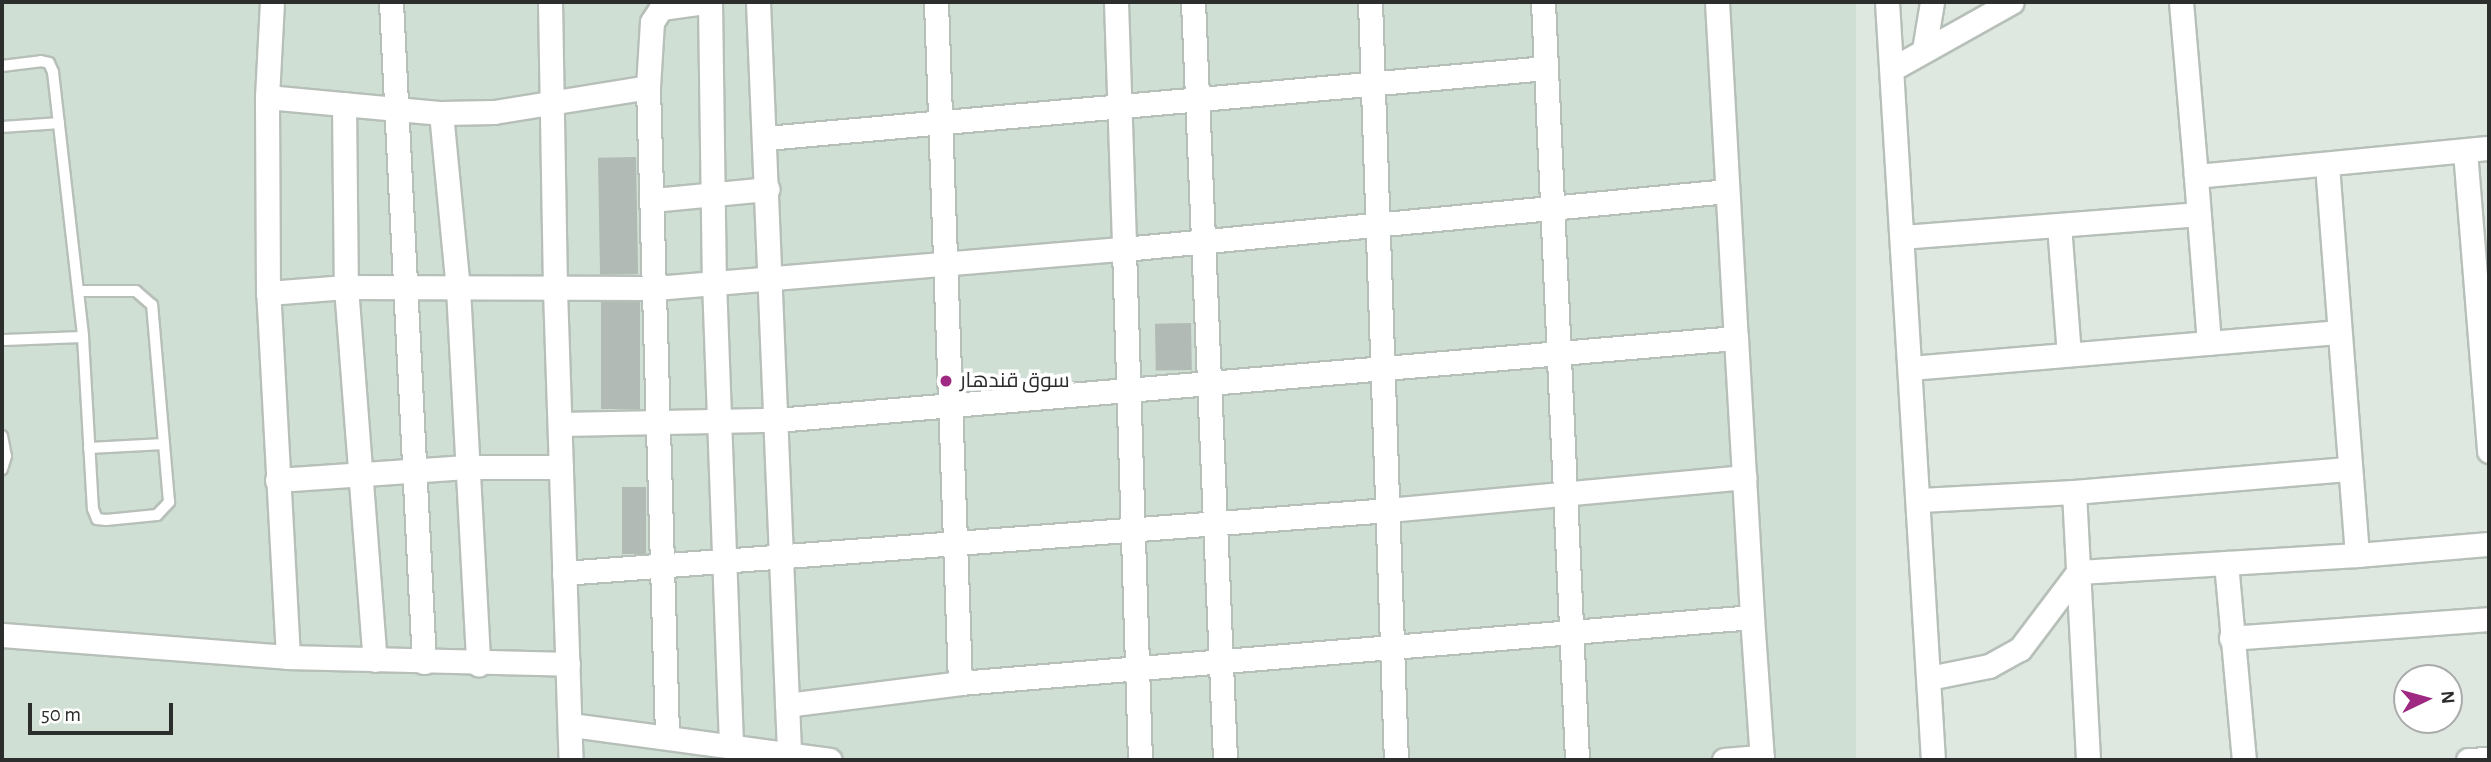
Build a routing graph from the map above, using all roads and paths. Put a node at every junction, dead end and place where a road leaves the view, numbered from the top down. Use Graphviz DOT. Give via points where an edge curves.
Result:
graph roads {
  1 [pos="272,2"];
  2 [pos="391,2"];
  3 [pos="550,2"];
  4 [pos="708,2"];
  5 [pos="758,2"];
  6 [pos="936,2"];
  7 [pos="1116,2"];
  8 [pos="1193,2"];
  9 [pos="1370,2"];
  10 [pos="1543,2"];
  11 [pos="1717,2"];
  12 [pos="1887,2"];
  13 [pos="1932,2"];
  14 [pos="2012,2"];
  15 [pos="2181,2"];
  16 [pos="1924,50"];
  17 [pos="2,66"];
  18 [pos="1546,68"];
  19 [pos="1892,69"];
  20 [pos="1374,86"];
  21 [pos="648,88"];
  22 [pos="267,97"];
  23 [pos="1195,101"];
  24 [pos="344,104"];
  25 [pos="550,104"];
  26 [pos="1118,107"];
  27 [pos="396,109"];
  28 [pos="441,113"];
  29 [pos="942,122"];
  30 [pos="59,123"];
  31 [pos="2,127"];
  32 [pos="766,138"];
  33 [pos="2489,148"];
  34 [pos="2465,151"];
  35 [pos="2327,164"];
  36 [pos="2196,176"];
  37 [pos="767,189"];
  38 [pos="1727,191"];
  39 [pos="713,194"];
  40 [pos="653,200"];
  41 [pos="1552,208"];
  42 [pos="2198,214"];
  43 [pos="1379,224"];
  44 [pos="2059,225"];
  45 [pos="1902,237"];
  46 [pos="1205,242"];
  47 [pos="1124,249"];
  48 [pos="946,266"];
  49 [pos="769,276"];
  50 [pos="715,281"];
  51 [pos="346,287"];
  52 [pos="406,288"];
  53 [pos="655,288"];
  54 [pos="458,289"];
  55 [pos="555,290"];
  56 [pos="78,291"];
  57 [pos="268,293"];
  58 [pos="2337,332"];
  59 [pos="83,337"];
  60 [pos="1736,338"];
  61 [pos="2,340"];
  62 [pos="2208,343"];
  63 [pos="1560,353"];
  64 [pos="2069,354"];
  65 [pos="1385,366"];
  66 [pos="1910,368"];
  67 [pos="1212,381"];
  68 [pos="1129,388"];
  69 [pos="953,404"];
  70 [pos="776,420"];
  71 [pos="720,422"];
  72 [pos="659,423"];
  73 [pos="560,424"];
  74 [pos="2,436"];
  75 [pos="164,444"];
  76 [pos="89,449"];
  77 [pos="2489,451"];
  78 [pos="467,467"];
  79 [pos="561,467"];
  80 [pos="2,469"];
  81 [pos="416,469"];
  82 [pos="2350,469"];
  83 [pos="363,472"];
  84 [pos="1744,477"];
  85 [pos="276,480"];
  86 [pos="2074,492"];
  87 [pos="1567,493"];
  88 [pos="1920,500"];
  89 [pos="1389,510"];
  90 [pos="1215,522"];
  91 [pos="1135,528"];
  92 [pos="957,544"];
  93 [pos="2489,544"];
  94 [pos="2357,555"];
  95 [pos="782,559"];
  96 [pos="723,563"];
  97 [pos="2226,563"];
  98 [pos="663,568"];
  99 [pos="2078,572"];
  100 [pos="564,573"];
  101 [pos="1752,617"];
  102 [pos="2489,619"];
  103 [pos="1572,634"];
  104 [pos="2,635"];
  105 [pos="2231,638"];
  106 [pos="1394,648"];
  107 [pos="288,657"];
  108 [pos="375,660"];
  109 [pos="1223,661"];
  110 [pos="424,662"];
  111 [pos="478,664"];
  112 [pos="568,664"];
  113 [pos="1138,667"];
  114 [pos="1929,678"];
  115 [pos="960,683"];
  116 [pos="787,705"];
  117 [pos="570,725"];
  118 [pos="667,735"];
  119 [pos="732,744"];
  120 [pos="789,752"];
  121 [pos="1762,758"];
  122 [pos="2489,759"];
  123 [pos="571,760"];
  124 [pos="830,760"];
  125 [pos="1140,760"];
  126 [pos="1225,760"];
  127 [pos="1396,760"];
  128 [pos="1577,760"];
  129 [pos="1724,760"];
  130 [pos="1933,760"];
  131 [pos="2088,760"];
  132 [pos="2244,760"];
  133 [pos="2468,760"];
  1 -- 22 [label="street"];
  2 -- 27 [label="street"];
  3 -- 25 [label="street"];
  4 -- 21 [label="street" via="661,8 652,22"];
  4 -- 39 [label="street"];
  5 -- 32 [label="street"];
  6 -- 29 [label="street"];
  7 -- 26 [label="street"];
  8 -- 23 [label="street"];
  9 -- 20 [label="street"];
  10 -- 18 [label="street"];
  11 -- 38 [label="street"];
  12 -- 19 [label="street"];
  13 -- 16 [label="street"];
  14 -- 16 [label="street"];
  15 -- 36 [label="street"];
  16 -- 19 [label="street"];
  17 -- 30 [label="lane" via="49,63"];
  18 -- 20 [label="street"];
  18 -- 41 [label="street"];
  19 -- 45 [label="street"];
  20 -- 23 [label="street"];
  20 -- 43 [label="street"];
  21 -- 25 [label="street"];
  21 -- 40 [label="street"];
  22 -- 24 [label="street"];
  22 -- 57 [label="street"];
  23 -- 26 [label="street"];
  23 -- 46 [label="street"];
  24 -- 27 [label="street"];
  24 -- 51 [label="street"];
  25 -- 28 [label="street"];
  25 -- 55 [label="street"];
  26 -- 29 [label="street"];
  26 -- 47 [label="street"];
  27 -- 28 [label="street"];
  27 -- 52 [label="street"];
  28 -- 54 [label="street"];
  29 -- 32 [label="street"];
  29 -- 48 [label="street"];
  30 -- 31 [label="lane"];
  30 -- 56 [label="lane"];
  32 -- 37 [label="street"];
  33 -- 34 [label="street"];
  34 -- 35 [label="street"];
  34 -- 77 [label="street"];
  35 -- 36 [label="street"];
  35 -- 58 [label="street"];
  36 -- 42 [label="street"];
  37 -- 39 [label="street"];
  37 -- 49 [label="street"];
  38 -- 41 [label="street"];
  38 -- 60 [label="street"];
  39 -- 40 [label="street"];
  39 -- 50 [label="street"];
  40 -- 53 [label="street"];
  41 -- 43 [label="street"];
  41 -- 63 [label="street"];
  42 -- 44 [label="street"];
  42 -- 62 [label="street"];
  43 -- 46 [label="street"];
  43 -- 65 [label="street"];
  44 -- 45 [label="street"];
  44 -- 64 [label="street"];
  45 -- 66 [label="street"];
  46 -- 47 [label="street"];
  46 -- 67 [label="street"];
  47 -- 48 [label="street"];
  47 -- 68 [label="street"];
  48 -- 49 [label="street"];
  48 -- 69 [label="street"];
  49 -- 50 [label="street"];
  49 -- 70 [label="street"];
  50 -- 53 [label="street"];
  50 -- 71 [label="street"];
  51 -- 52 [label="street"];
  51 -- 57 [label="street"];
  51 -- 83 [label="street"];
  52 -- 54 [label="street"];
  52 -- 81 [label="street"];
  53 -- 55 [label="street"];
  53 -- 72 [label="street"];
  54 -- 55 [label="street"];
  54 -- 78 [label="street"];
  55 -- 73 [label="street"];
  56 -- 59 [label="lane"];
  56 -- 75 [label="lane" via="136,291 152,306"];
  57 -- 85 [label="street"];
  58 -- 62 [label="street"];
  58 -- 82 [label="street"];
  59 -- 61 [label="lane"];
  59 -- 76 [label="lane"];
  60 -- 63 [label="street"];
  60 -- 84 [label="street"];
  62 -- 64 [label="street"];
  63 -- 65 [label="street"];
  63 -- 87 [label="street"];
  64 -- 66 [label="street"];
  65 -- 67 [label="street"];
  65 -- 89 [label="street"];
  66 -- 88 [label="street"];
  67 -- 68 [label="street"];
  67 -- 90 [label="street"];
  68 -- 69 [label="street"];
  68 -- 91 [label="street"];
  69 -- 70 [label="street"];
  69 -- 92 [label="street"];
  70 -- 71 [label="street"];
  70 -- 95 [label="street"];
  71 -- 72 [label="street"];
  71 -- 96 [label="street"];
  72 -- 73 [label="street"];
  72 -- 98 [label="street"];
  73 -- 79 [label="street"];
  74 -- 80 [label="lane" via="6,456"];
  75 -- 76 [label="lane"];
  75 -- 76 [label="lane" via="166,510 106,520 97,519 93,509"];
  78 -- 79 [label="street"];
  78 -- 81 [label="street"];
  78 -- 111 [label="street"];
  79 -- 100 [label="street"];
  81 -- 83 [label="street"];
  81 -- 110 [label="street"];
  82 -- 86 [label="street"];
  82 -- 94 [label="street"];
  83 -- 85 [label="street"];
  83 -- 108 [label="street"];
  84 -- 87 [label="street"];
  84 -- 101 [label="street"];
  85 -- 107 [label="street"];
  86 -- 88 [label="street"];
  86 -- 99 [label="street"];
  87 -- 89 [label="street"];
  87 -- 103 [label="street"];
  88 -- 114 [label="street"];
  89 -- 90 [label="street"];
  89 -- 106 [label="street"];
  90 -- 91 [label="street"];
  90 -- 109 [label="street"];
  91 -- 92 [label="street"];
  91 -- 113 [label="street"];
  92 -- 95 [label="street"];
  92 -- 115 [label="street"];
  93 -- 94 [label="street"];
  94 -- 97 [label="street"];
  95 -- 96 [label="street"];
  95 -- 116 [label="street"];
  96 -- 98 [label="street"];
  96 -- 119 [label="street"];
  97 -- 99 [label="street"];
  97 -- 105 [label="street"];
  98 -- 100 [label="street"];
  98 -- 118 [label="street"];
  99 -- 114 [label="street" via="2020,649 1989,666"];
  99 -- 131 [label="street"];
  100 -- 112 [label="street"];
  101 -- 103 [label="street"];
  101 -- 121 [label="street"];
  102 -- 105 [label="street"];
  103 -- 106 [label="street"];
  103 -- 128 [label="street"];
  104 -- 107 [label="street"];
  105 -- 132 [label="street"];
  106 -- 109 [label="street"];
  106 -- 127 [label="street"];
  107 -- 108 [label="street"];
  108 -- 110 [label="street"];
  109 -- 113 [label="street"];
  109 -- 126 [label="street"];
  110 -- 111 [label="street"];
  111 -- 112 [label="street"];
  112 -- 117 [label="street"];
  113 -- 115 [label="street"];
  113 -- 125 [label="street"];
  114 -- 130 [label="street"];
  115 -- 116 [label="street"];
  116 -- 120 [label="street"];
  117 -- 118 [label="street"];
  117 -- 123 [label="street"];
  118 -- 119 [label="street"];
  119 -- 120 [label="street"];
  120 -- 124 [label="street"];
  121 -- 129 [label="street"];
  122 -- 133 [label="street"];
}
